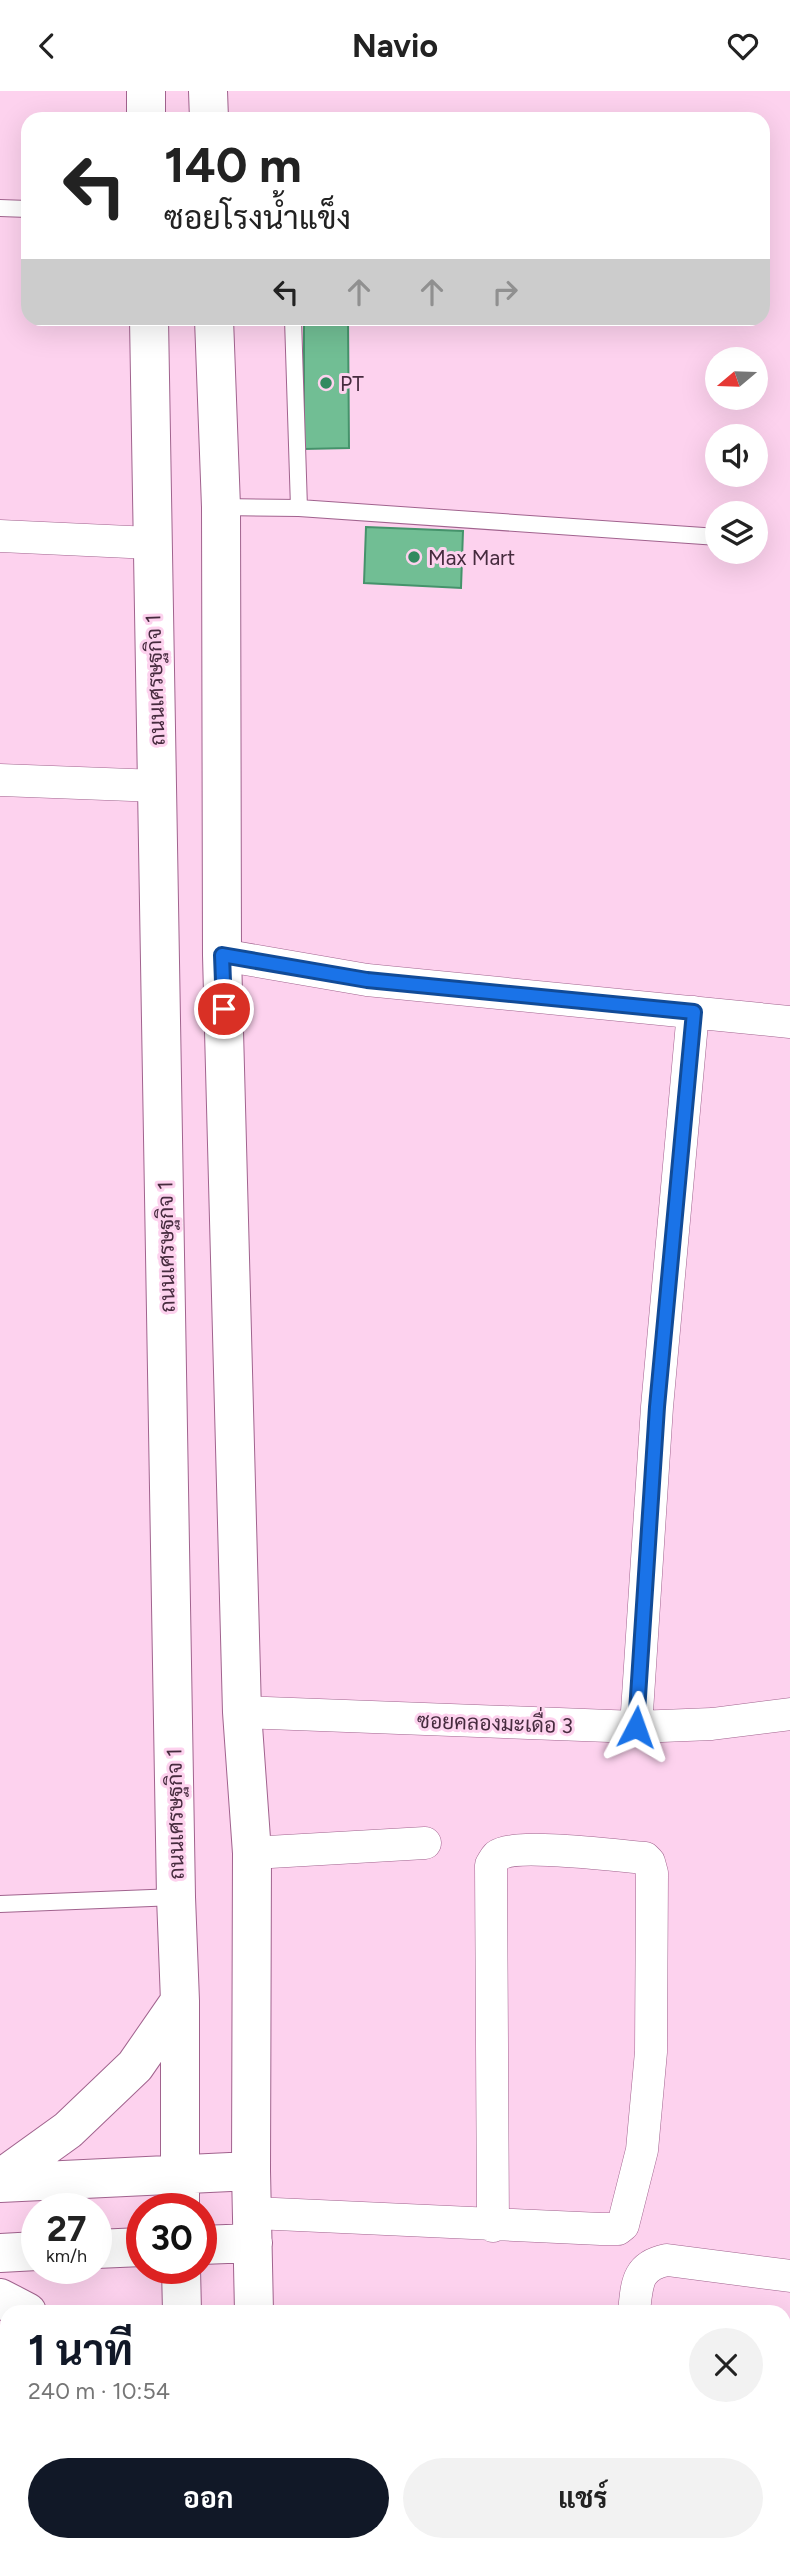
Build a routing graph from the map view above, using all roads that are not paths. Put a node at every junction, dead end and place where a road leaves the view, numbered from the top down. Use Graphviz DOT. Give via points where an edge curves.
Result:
graph roads {
  1 [pos="146,91"];
  2 [pos="208,91"];
  3 [pos="146,112"];
  4 [pos="209,112"];
  5 [pos="0,208"];
  6 [pos="21,209"];
  7 [pos="149,326"];
  8 [pos="214,326"];
  9 [pos="293,326"];
  10 [pos="220,507"];
  11 [pos="299,508"];
  12 [pos="0,536"];
  13 [pos="705,536"];
  14 [pos="152,543"];
  15 [pos="0,780"];
  16 [pos="159,786"];
  17 [pos="222,955"];
  18 [pos="694,1012"];
  19 [pos="790,1022"];
  20 [pos="242,1712"];
  21 [pos="790,1714"];
  22 [pos="636,1727"];
  23 [pos="425,1843"];
  24 [pos="252,1853"];
  25 [pos="176,1897"];
  26 [pos="0,1904"];
  27 [pos="180,2001"];
  28 [pos="251,2171"];
  29 [pos="0,2181"];
  30 [pos="180,2192"];
  31 [pos="493,2226"];
  32 [pos="253,2228"];
  33 [pos="217,2240"];
  34 [pos="21,2252"];
  35 [pos="0,2253"];
  36 [pos="790,2276"];
  37 [pos="181,2284"];
  38 [pos="182,2305"];
  39 [pos="254,2305"];
  40 [pos="635,2305"];
  1 -- 3 [label="main road"];
  2 -- 4 [label="main road"];
  5 -- 6 [label="lane"];
  7 -- 14 [label="main road, ถนนเศรษฐกิจ 1"];
  8 -- 10 [label="main road"];
  9 -- 11 [label="lane"];
  10 -- 11 [label="lane"];
  10 -- 17 [label="main road"];
  11 -- 13 [label="lane"];
  12 -- 14 [label="street"];
  14 -- 16 [label="main road, ถนนเศรษฐกิจ 1"];
  15 -- 16 [label="street"];
  16 -- 25 [label="main road, ถนนเศรษฐกิจ 1"];
  17 -- 18 [label="street" via="367,980"];
  17 -- 20 [label="main road"];
  18 -- 19 [label="street"];
  18 -- 22 [label="street" via="657,1407"];
  20 -- 22 [label="street, ซอยคลองมะเดื่อ 3"];
  20 -- 24 [label="main road"];
  21 -- 22 [label="street, ซอยคลองมะเดื่อ 3"];
  23 -- 24 [label="street"];
  24 -- 28 [label="main road"];
  25 -- 26 [label="lane"];
  25 -- 27 [label="main road, ถนนเศรษฐกิจ 1"];
  27 -- 29 [label="main road" via="135,2066 68,2130"];
  27 -- 30 [label="main road, ถนนเศรษฐกิจ 1"];
  28 -- 30 [label="main road"];
  28 -- 32 [label="main road"];
  29 -- 30 [label="main road"];
  31 -- 31 [label="street" via="491,1865 497,1856 508,1852 540,1850 645,1858 652,1873 650,2052 642,2150 628,2215 618,2229"];
  31 -- 32 [label="street"];
  32 -- 33 [label="main road"];
  32 -- 39 [label="main road"];
  34 -- 35 [label="main road"];
  36 -- 40 [label="street" via="667,2260 648,2267 638,2279"];
  37 -- 38 [label="main road"];
}
